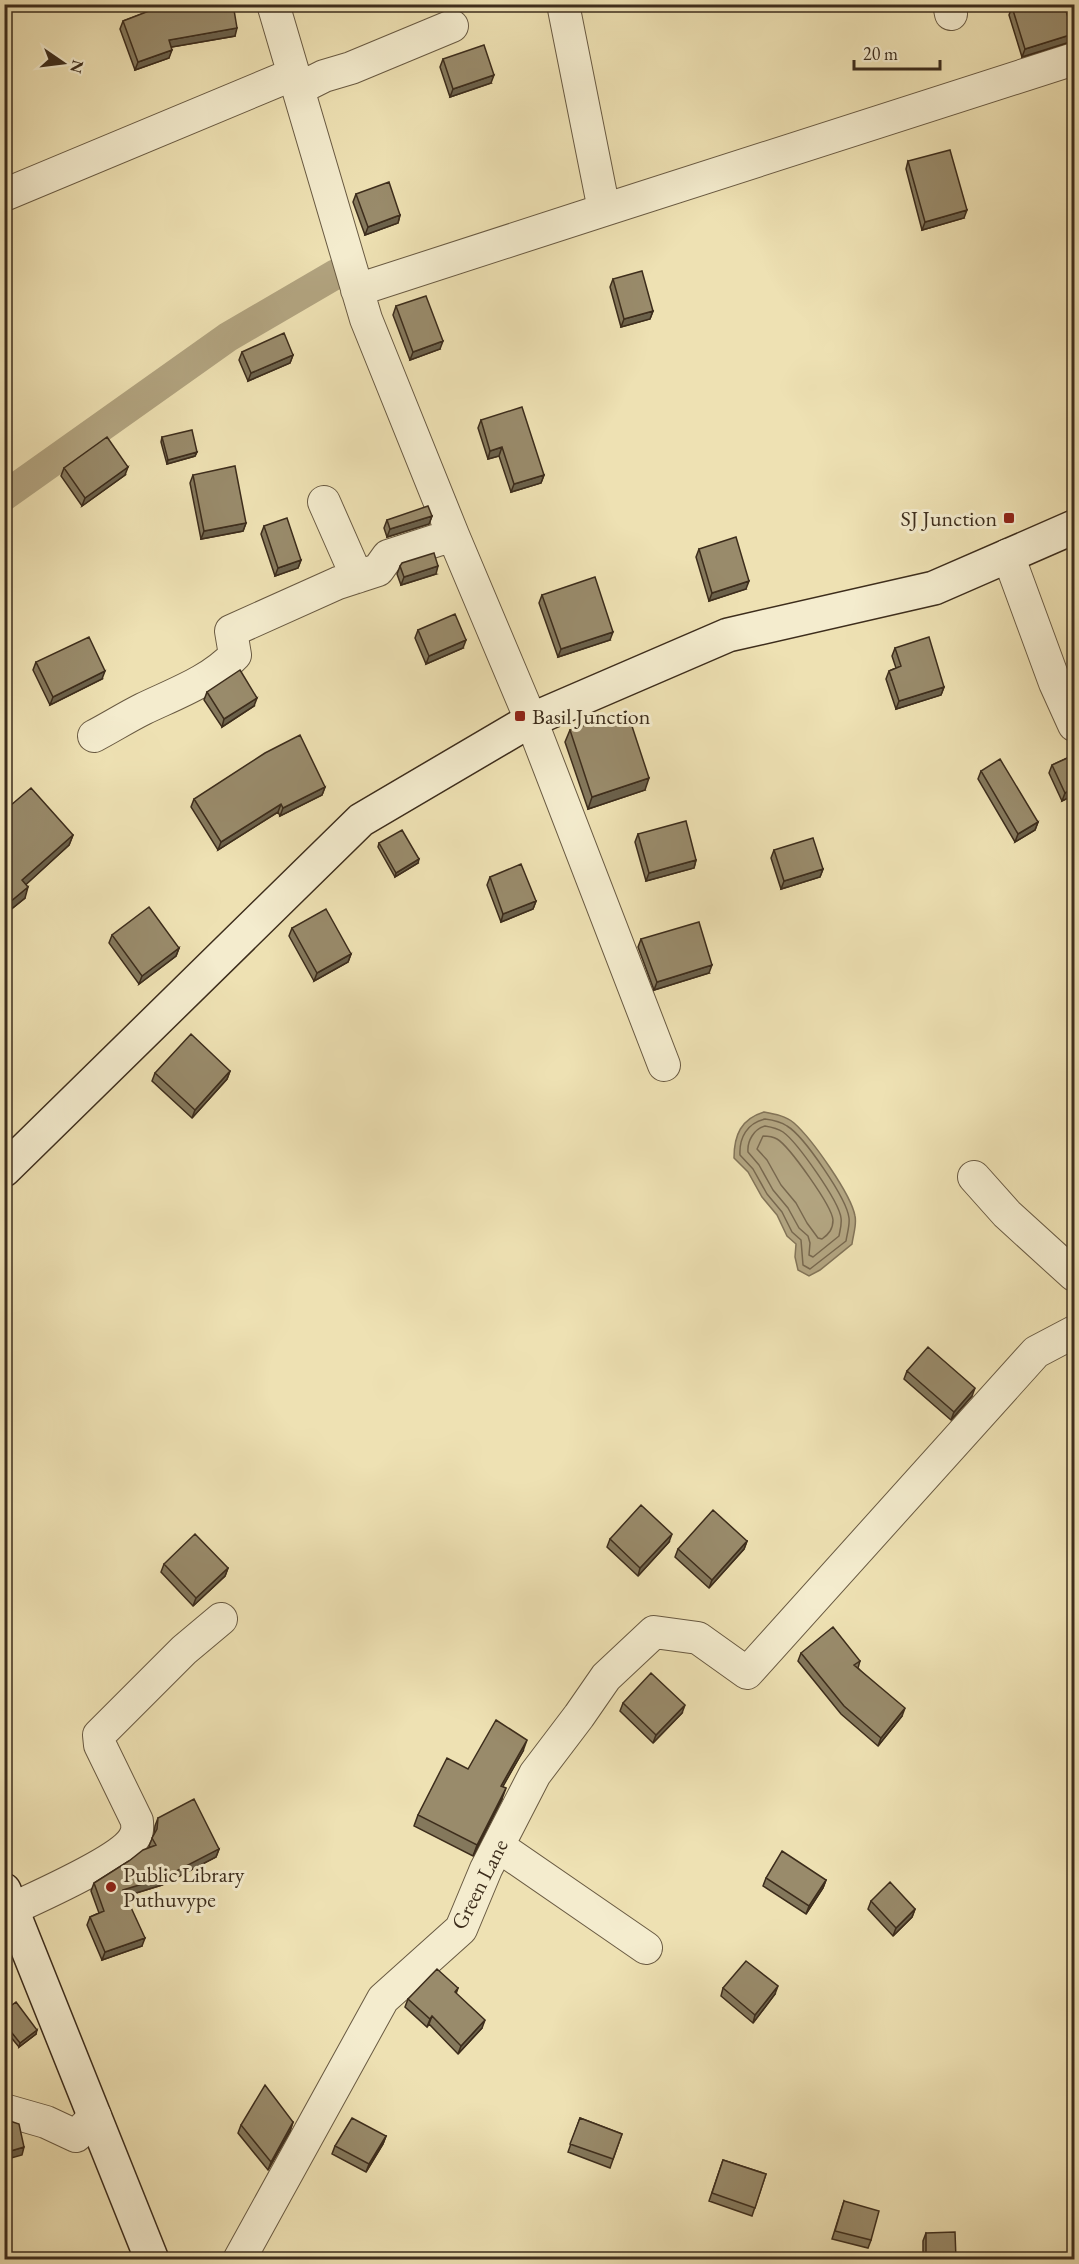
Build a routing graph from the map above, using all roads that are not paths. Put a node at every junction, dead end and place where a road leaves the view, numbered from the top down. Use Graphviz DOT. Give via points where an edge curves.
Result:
graph roads {
  1 [pos="273,4"];
  2 [pos="563,4"];
  3 [pos="452,26"];
  4 [pos="1074,59"];
  5 [pos="296,82"];
  6 [pos="4,195"];
  7 [pos="604,210"];
  8 [pos="357,290"];
  9 [pos="324,501"];
  10 [pos="1074,527"];
  11 [pos="453,535"];
  12 [pos="1008,555"];
  13 [pos="357,577"];
  14 [pos="531,720"];
  15 [pos="1074,724"];
  16 [pos="94,736"];
  17 [pos="664,1065"];
  18 [pos="4,1170"];
  19 [pos="974,1177"];
  20 [pos="1074,1275"];
  21 [pos="1074,1332"];
  22 [pos="221,1619"];
  23 [pos="498,1846"];
  24 [pos="8,1900"];
  25 [pos="646,1948"];
  26 [pos="4,2110"];
  27 [pos="95,2116"];
  28 [pos="152,2259"];
  29 [pos="238,2259"];
  1 -- 5 [label="street"];
  2 -- 7 [label="street"];
  3 -- 5 [label="street" via="351,68"];
  4 -- 7 [label="street"];
  5 -- 6 [label="street"];
  5 -- 8 [label="street"];
  7 -- 8 [label="street"];
  8 -- 11 [label="street"];
  9 -- 13 [label="street"];
  10 -- 12 [label="main road"];
  11 -- 13 [label="street" via="388,556 378,570"];
  11 -- 14 [label="street"];
  12 -- 14 [label="main road" via="933,588 728,635"];
  12 -- 15 [label="street"];
  13 -- 16 [label="street" via="231,631 235,655 225,666"];
  14 -- 17 [label="street"];
  14 -- 18 [label="main road" via="361,820"];
  19 -- 20 [label="street" via="1007,1214"];
  21 -- 23 [label="street, Green Lane" via="1036,1352 747,1673 698,1638 654,1632 606,1677 535,1774"];
  22 -- 24 [label="street" via="99,1735 100,1745 137,1821 137,1834 130,1844 108,1860"];
  23 -- 25 [label="street"];
  23 -- 29 [label="street, Green Lane" via="461,1929 383,1999"];
  24 -- 27 [label="main road"];
  26 -- 27 [label="street" via="76,2136"];
  27 -- 28 [label="main road"];
}
